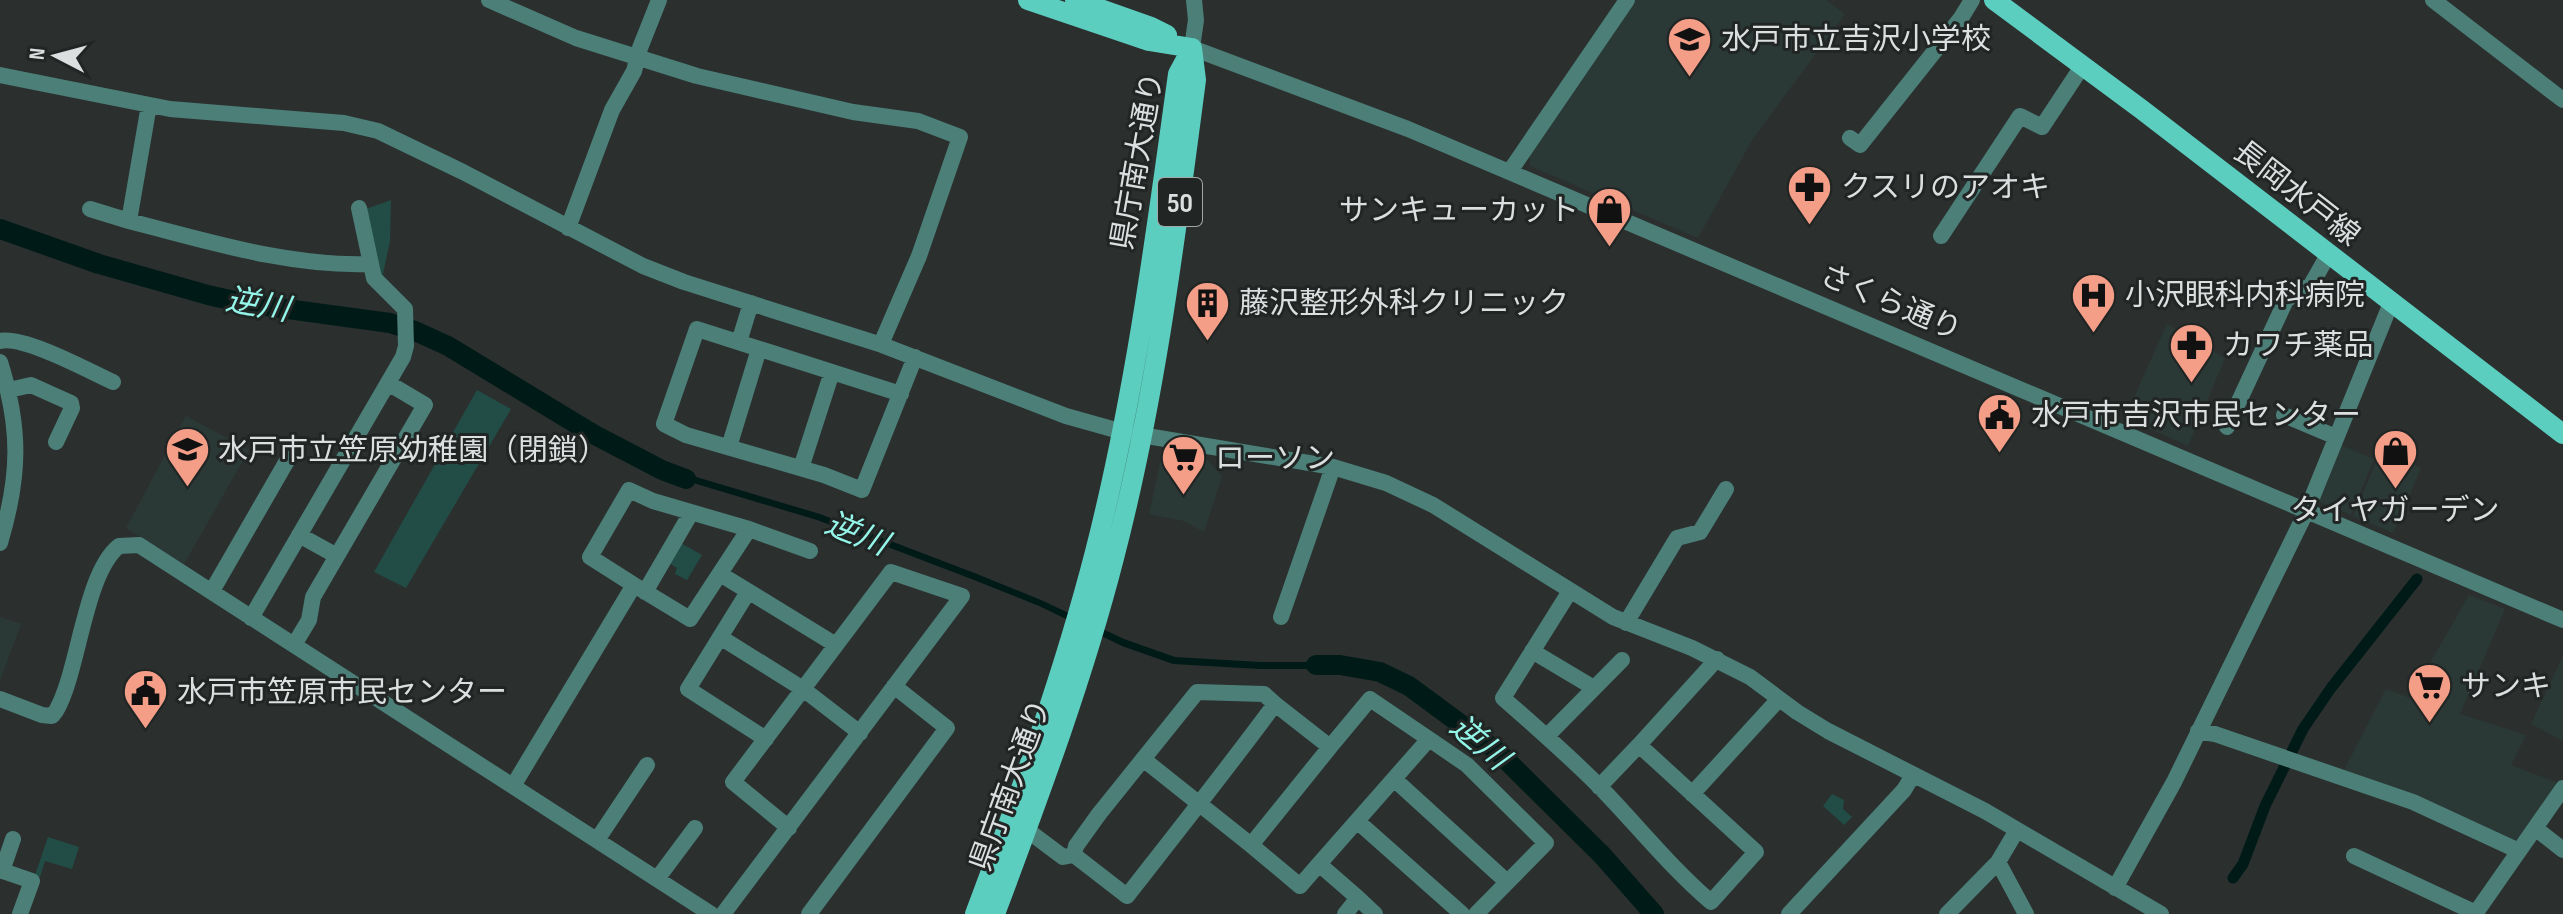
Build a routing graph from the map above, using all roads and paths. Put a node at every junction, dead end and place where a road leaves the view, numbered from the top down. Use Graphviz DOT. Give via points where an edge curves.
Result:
graph roads {
  1 [pos="489,0"];
  2 [pos="659,0"];
  3 [pos="1028,0"];
  4 [pos="1075,0"];
  5 [pos="1194,0"];
  6 [pos="1627,0"];
  7 [pos="1972,0"];
  8 [pos="2433,0"];
  9 [pos="2000,2"];
  10 [pos="1192,48"];
  11 [pos="638,58"];
  12 [pos="2083,65"];
  13 [pos="0,75"];
  14 [pos="2563,100"];
  15 [pos="149,105"];
  16 [pos="1850,138"];
  17 [pos="1510,171"];
  18 [pos="359,208"];
  19 [pos="90,209"];
  20 [pos="129,221"];
  21 [pos="568,228"];
  22 [pos="1941,236"];
  23 [pos="2328,255"];
  24 [pos="371,264"];
  25 [pos="751,303"];
  26 [pos="2391,303"];
  27 [pos="0,341"];
  28 [pos="739,342"];
  29 [pos="881,344"];
  30 [pos="759,349"];
  31 [pos="915,357"];
  32 [pos="0,362"];
  33 [pos="832,372"];
  34 [pos="113,382"];
  35 [pos="388,383"];
  36 [pos="9,390"];
  37 [pos="901,394"];
  38 [pos="2284,415"];
  39 [pos="2227,427"];
  40 [pos="1133,433"];
  41 [pos="2563,434"];
  42 [pos="2336,437"];
  43 [pos="56,442"];
  44 [pos="729,447"];
  45 [pos="288,459"];
  46 [pos="1333,467"];
  47 [pos="801,468"];
  48 [pos="1726,489"];
  49 [pos="2307,510"];
  50 [pos="691,513"];
  51 [pos="749,529"];
  52 [pos="299,535"];
  53 [pos="0,543"];
  54 [pos="810,551"];
  55 [pos="337,556"];
  56 [pos="720,574"];
  57 [pos="640,588"];
  58 [pos="212,591"];
  59 [pos="1570,591"];
  60 [pos="748,592"];
  61 [pos="1281,617"];
  62 [pos="251,618"];
  63 [pos="2563,620"];
  64 [pos="1626,623"];
  65 [pos="720,637"];
  66 [pos="1080,643"];
  67 [pos="294,645"];
  68 [pos="836,645"];
  69 [pos="1532,651"];
  70 [pos="1717,659"];
  71 [pos="1622,660"];
  72 [pos="894,686"];
  73 [pos="1594,688"];
  74 [pos="803,689"];
  75 [pos="0,699"];
  76 [pos="1779,699"];
  77 [pos="1275,704"];
  78 [pos="2198,731"];
  79 [pos="860,733"];
  80 [pos="1547,736"];
  81 [pos="766,739"];
  82 [pos="1429,739"];
  83 [pos="1639,745"];
  84 [pos="1330,747"];
  85 [pos="1143,759"];
  86 [pos="647,765"];
  87 [pos="1913,775"];
  88 [pos="1394,779"];
  89 [pos="513,786"];
  90 [pos="1599,787"];
  91 [pos="2563,788"];
  92 [pos="1692,794"];
  93 [pos="1200,803"];
  94 [pos="1357,821"];
  95 [pos="695,828"];
  96 [pos="789,828"];
  97 [pos="2535,828"];
  98 [pos="1027,830"];
  99 [pos="2017,830"];
  100 [pos="13,839"];
  101 [pos="597,840"];
  102 [pos="1251,845"];
  103 [pos="2563,850"];
  104 [pos="2519,851"];
  105 [pos="1074,855"];
  106 [pos="2354,856"];
  107 [pos="1998,862"];
  108 [pos="1319,864"];
  109 [pos="1,871"];
  110 [pos="657,879"];
  111 [pos="1507,882"];
  112 [pos="2115,888"];
  113 [pos="1358,898"];
  114 [pos="20,914"];
  115 [pos="711,914"];
  116 [pos="723,914"];
  117 [pos="809,914"];
  118 [pos="975,914"];
  119 [pos="995,914"];
  120 [pos="1345,914"];
  121 [pos="1375,914"];
  122 [pos="1462,914"];
  123 [pos="1476,914"];
  124 [pos="1789,914"];
  125 [pos="1947,914"];
  126 [pos="2026,914"];
  127 [pos="2161,914"];
  128 [pos="2476,914"];
  1 -- 11 [label="street"];
  2 -- 11 [label="street"];
  3 -- 10 [label="main road, さくら通り" via="1149,41"];
  4 -- 10 [label="main road, さくら通り"];
  5 -- 10 [label="street"];
  6 -- 17 [label="street"];
  7 -- 16 [label="street" via="1860,145"];
  8 -- 14 [label="street"];
  9 -- 12 [label="main road, 長岡水戸線"];
  10 -- 17 [label="street, さくら通り"];
  10 -- 40 [label="main road, 県庁南大通り / 50" via="1196,80 1165,315"];
  11 -- 21 [label="street" via="612,110"];
  11 -- 29 [label="street" via="853,112 918,121 960,137 919,256"];
  12 -- 22 [label="street" via="2042,127 2020,116"];
  12 -- 23 [label="main road, 長岡水戸線"];
  13 -- 15 [label="street"];
  15 -- 20 [label="street"];
  15 -- 21 [label="street" via="344,123 378,131"];
  17 -- 49 [label="street, さくら通り"];
  18 -- 24 [label="street"];
  19 -- 20 [label="street"];
  20 -- 24 [label="street" via="266,254"];
  21 -- 25 [label="street" via="643,266"];
  23 -- 26 [label="main road, 長岡水戸線"];
  23 -- 39 [label="street" via="2311,285 2286,300"];
  24 -- 35 [label="street" via="374,278 405,312 406,346"];
  25 -- 28 [label="street"];
  25 -- 29 [label="street"];
  26 -- 41 [label="main road, 長岡水戸線"];
  26 -- 42 [label="street"];
  27 -- 34 [label="street" via="43,350"];
  28 -- 30 [label="street"];
  28 -- 44 [label="street" via="697,329 664,424"];
  29 -- 31 [label="street"];
  30 -- 33 [label="street"];
  30 -- 44 [label="street"];
  31 -- 37 [label="street"];
  31 -- 40 [label="street" via="1066,416"];
  32 -- 36 [label="street"];
  33 -- 37 [label="street"];
  33 -- 47 [label="street"];
  35 -- 52 [label="street"];
  35 -- 55 [label="street" via="425,405"];
  36 -- 43 [label="street" via="31,385 71,403"];
  36 -- 53 [label="street" via="17,458"];
  37 -- 47 [label="street" via="862,490"];
  38 -- 42 [label="street"];
  40 -- 46 [label="street"];
  40 -- 66 [label="main road, 県庁南大通り / 50"];
  42 -- 49 [label="street"];
  44 -- 47 [label="street"];
  45 -- 58 [label="street"];
  46 -- 59 [label="street" via="1433,505"];
  46 -- 61 [label="street"];
  48 -- 64 [label="street" via="1700,532 1677,538"];
  49 -- 63 [label="street, さくら通り"];
  49 -- 78 [label="street"];
  50 -- 51 [label="street"];
  50 -- 57 [label="street"];
  50 -- 57 [label="street" via="629,490 590,557"];
  51 -- 54 [label="street"];
  51 -- 56 [label="street"];
  52 -- 55 [label="street"];
  52 -- 62 [label="street"];
  55 -- 67 [label="street"];
  56 -- 57 [label="street" via="690,619"];
  56 -- 60 [label="street"];
  57 -- 89 [label="street"];
  58 -- 62 [label="street"];
  58 -- 75 [label="street" via="139,545 119,546 99,578 56,711 42,715"];
  59 -- 64 [label="street"];
  59 -- 69 [label="street"];
  60 -- 65 [label="street"];
  60 -- 68 [label="street"];
  62 -- 67 [label="street"];
  64 -- 70 [label="street"];
  65 -- 74 [label="street"];
  65 -- 81 [label="street" via="688,689"];
  66 -- 98 [label="main road, 県庁南大通り / 50" via="1057,748"];
  66 -- 118 [label="main road, 県庁南大通り / 50"];
  67 -- 89 [label="street"];
  68 -- 72 [label="street" via="891,572 962,596"];
  68 -- 74 [label="street"];
  69 -- 73 [label="street"];
  69 -- 80 [label="street" via="1503,698"];
  70 -- 76 [label="street"];
  70 -- 83 [label="street"];
  71 -- 73 [label="street"];
  72 -- 79 [label="street"];
  72 -- 117 [label="street" via="947,728"];
  73 -- 80 [label="street"];
  74 -- 79 [label="street"];
  74 -- 81 [label="street"];
  76 -- 87 [label="street"];
  76 -- 92 [label="street"];
  77 -- 84 [label="street"];
  77 -- 85 [label="street" via="1264,694 1197,692"];
  77 -- 93 [label="street"];
  78 -- 104 [label="street" via="2413,802"];
  78 -- 112 [label="street"];
  79 -- 96 [label="street"];
  80 -- 90 [label="street"];
  81 -- 96 [label="street" via="733,782"];
  82 -- 84 [label="street" via="1370,699"];
  82 -- 88 [label="street"];
  82 -- 111 [label="street" via="1467,765 1546,843"];
  83 -- 90 [label="street"];
  83 -- 92 [label="street"];
  84 -- 102 [label="street"];
  85 -- 93 [label="street"];
  85 -- 105 [label="street"];
  86 -- 101 [label="street"];
  87 -- 99 [label="street"];
  87 -- 124 [label="street"];
  88 -- 94 [label="street"];
  88 -- 111 [label="street"];
  89 -- 101 [label="street"];
  90 -- 92 [label="street" via="1711,902 1756,852"];
  91 -- 97 [label="street"];
  93 -- 102 [label="street"];
  93 -- 105 [label="street" via="1127,896"];
  94 -- 108 [label="street"];
  94 -- 122 [label="street"];
  95 -- 110 [label="street"];
  96 -- 116 [label="street"];
  97 -- 103 [label="street"];
  97 -- 104 [label="street"];
  98 -- 105 [label="street" via="1063,857"];
  98 -- 119 [label="main road, 県庁南大通り / 50"];
  99 -- 107 [label="street"];
  99 -- 112 [label="street"];
  100 -- 109 [label="street"];
  101 -- 110 [label="street"];
  102 -- 108 [label="street" via="1300,886"];
  104 -- 128 [label="street"];
  106 -- 128 [label="street"];
  107 -- 125 [label="street"];
  107 -- 126 [label="street"];
  108 -- 113 [label="street"];
  109 -- 114 [label="street" via="32,881"];
  110 -- 115 [label="street"];
  111 -- 123 [label="street"];
  112 -- 127 [label="street"];
  113 -- 120 [label="street"];
  113 -- 121 [label="street"];
}
